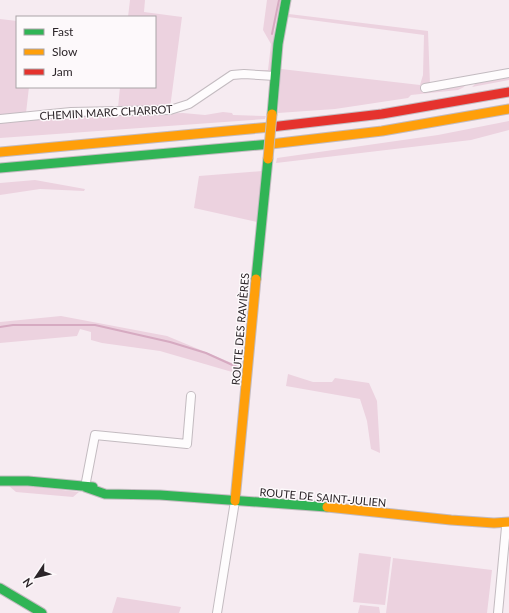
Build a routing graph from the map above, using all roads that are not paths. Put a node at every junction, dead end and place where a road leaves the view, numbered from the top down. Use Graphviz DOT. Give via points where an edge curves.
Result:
graph roads {
  1 [pos="286,0"];
  2 [pos="509,72"];
  3 [pos="275,76"];
  4 [pos="425,88"];
  5 [pos="509,92"];
  6 [pos="509,109"];
  7 [pos="0,119"];
  8 [pos="0,152"];
  9 [pos="0,168"];
  10 [pos="191,396"];
  11 [pos="0,481"];
  12 [pos="85,487"];
  13 [pos="236,501"];
  14 [pos="507,525"];
  15 [pos="0,588"];
  16 [pos="42,613"];
  17 [pos="217,613"];
  18 [pos="498,613"];
  1 -- 3 [label="main road"];
  2 -- 4 [label="street"];
  3 -- 7 [label="street, CHEMIN MARC CHARROT" via="232,75 189,104 170,110 71,112"];
  3 -- 13 [label="main road, ROUTE DES RAVIÈRES, bridge"];
  5 -- 8 [label="main road" via="394,113 300,125"];
  6 -- 9 [label="main road" via="332,137"];
  10 -- 12 [label="street" via="187,444 96,435"];
  11 -- 12 [label="main road, ROUTE DE SAINT-JULIEN"];
  12 -- 13 [label="main road, ROUTE DE SAINT-JULIEN" via="129,489 141,494"];
  13 -- 14 [label="main road, ROUTE DE SAINT-JULIEN" via="284,503"];
  13 -- 17 [label="street"];
  14 -- 18 [label="street"];
  15 -- 16 [label="main road"];
}
